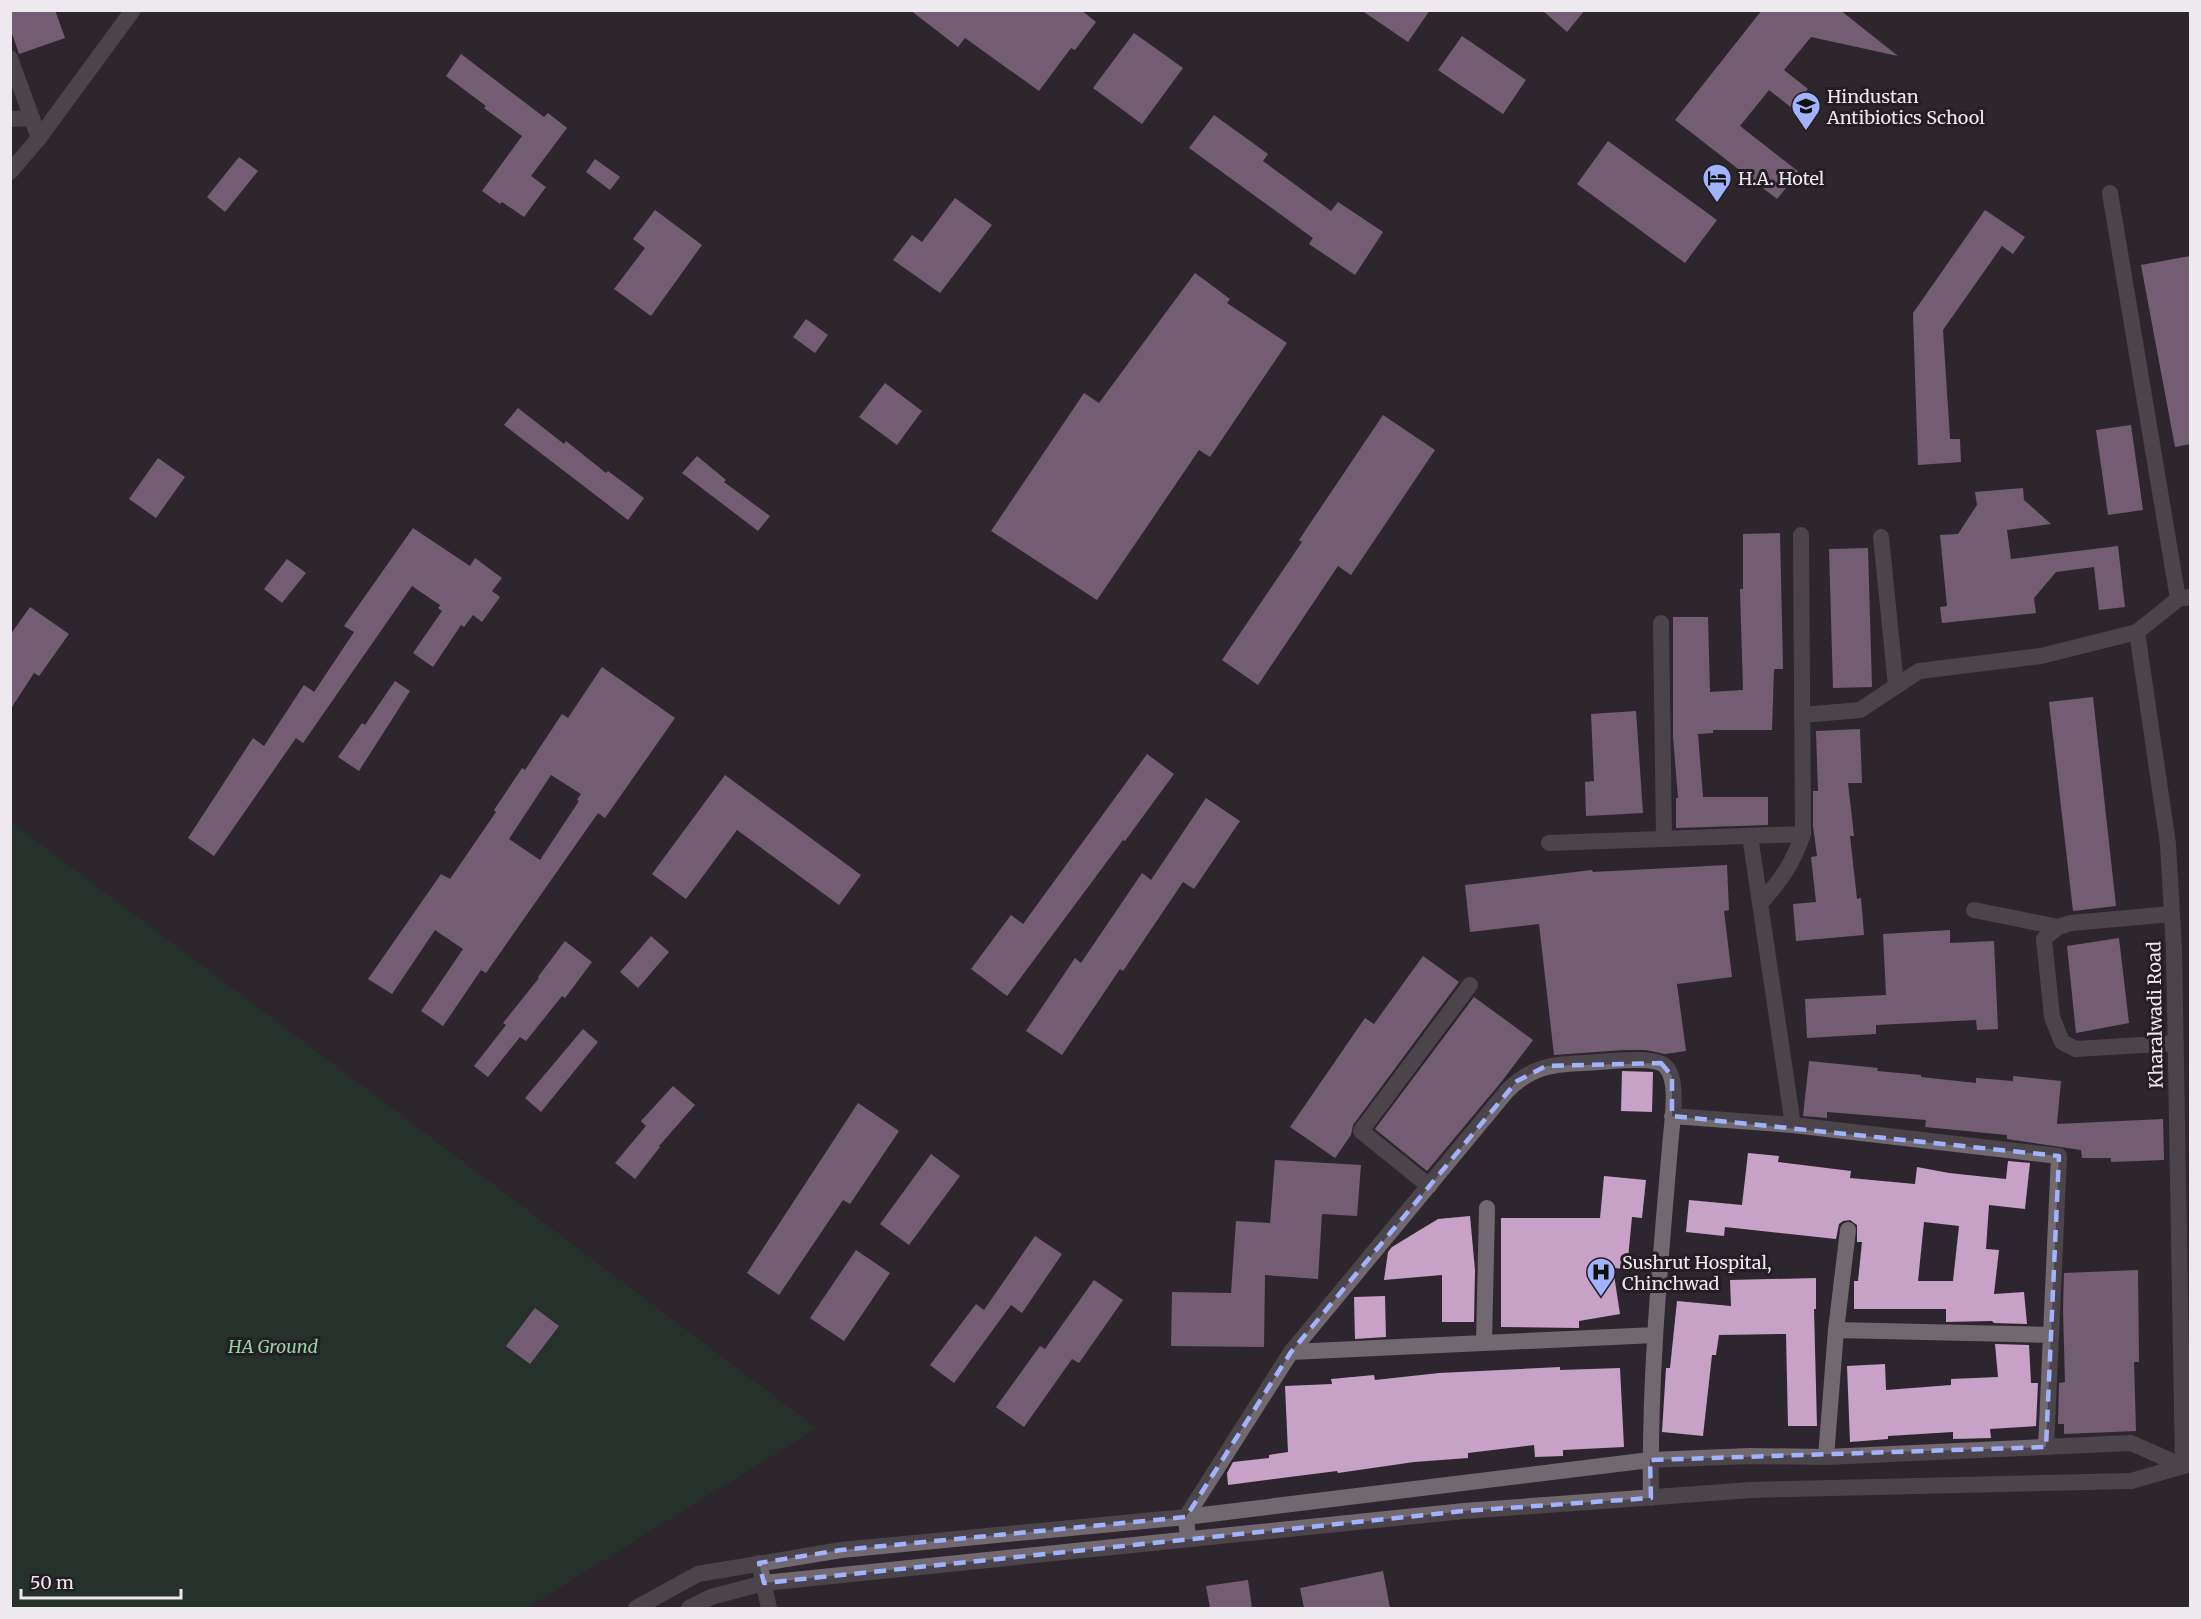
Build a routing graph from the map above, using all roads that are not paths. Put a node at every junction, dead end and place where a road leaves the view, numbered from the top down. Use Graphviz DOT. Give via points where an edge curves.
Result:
graph roads {
  1 [pos="133,10"];
  2 [pos="10,58"];
  3 [pos="14,80"];
  4 [pos="10,118"];
  5 [pos="32,118"];
  6 [pos="39,138"];
  7 [pos="10,172"];
  8 [pos="2110,193"];
  9 [pos="1801,535"];
  10 [pos="1881,537"];
  11 [pos="2184,598"];
  12 [pos="1661,623"];
  13 [pos="2137,632"];
  14 [pos="1896,686"];
  15 [pos="1802,715"];
  16 [pos="1803,834"];
  17 [pos="1750,836"];
  18 [pos="1664,839"];
  19 [pos="1549,843"];
  20 [pos="1760,904"];
  21 [pos="1974,910"];
  22 [pos="2172,915"];
  23 [pos="2058,927"];
  24 [pos="1470,985"];
  25 [pos="2176,1043"];
  26 [pos="1672,1116"];
  27 [pos="1792,1125"];
  28 [pos="1429,1186"];
  29 [pos="1487,1208"];
  30 [pos="1848,1230"];
  31 [pos="1836,1330"];
  32 [pos="1655,1335"];
  33 [pos="2051,1335"];
  34 [pos="1484,1343"];
  35 [pos="1291,1352"];
  36 [pos="2046,1447"];
  37 [pos="1826,1457"];
  38 [pos="1650,1460"];
  39 [pos="2187,1465"];
  40 [pos="1651,1498"];
  41 [pos="1186,1517"];
  42 [pos="1188,1539"];
  43 [pos="759,1563"];
  44 [pos="764,1583"];
  45 [pos="636,1608"];
  46 [pos="689,1608"];
  47 [pos="769,1608"];
  1 -- 6 [label="street"];
  2 -- 3 [label="street"];
  3 -- 5 [label="street"];
  4 -- 5 [label="street"];
  5 -- 6 [label="street"];
  6 -- 7 [label="street"];
  8 -- 11 [label="street"];
  9 -- 15 [label="street"];
  10 -- 14 [label="street"];
  11 -- 13 [label="street"];
  12 -- 18 [label="street"];
  13 -- 14 [label="street" via="2041,656 1919,671"];
  13 -- 22 [label="street, Kharalwadi Road" via="2168,844"];
  14 -- 15 [label="street" via="1860,710"];
  15 -- 16 [label="street"];
  16 -- 17 [label="street"];
  16 -- 20 [label="street" via="1787,872"];
  17 -- 18 [label="street"];
  17 -- 20 [label="street"];
  18 -- 19 [label="street"];
  20 -- 27 [label="street"];
  21 -- 23 [label="street"];
  22 -- 23 [label="street"];
  22 -- 25 [label="street, Kharalwadi Road"];
  23 -- 25 [label="street" via="2044,939 2052,1017 2062,1042 2076,1049"];
  24 -- 28 [label="street" via="1361,1131"];
  25 -- 39 [label="street, Kharalwadi Road"];
  26 -- 27 [label="street"];
  26 -- 28 [label="street" via="1672,1076 1661,1063 1546,1066 1517,1081"];
  26 -- 32 [label="street"];
  27 -- 33 [label="street" via="2059,1156"];
  28 -- 35 [label="street"];
  29 -- 34 [label="street"];
  30 -- 31 [label="street"];
  31 -- 33 [label="street"];
  31 -- 37 [label="street"];
  32 -- 34 [label="street"];
  32 -- 38 [label="street"];
  33 -- 36 [label="street"];
  34 -- 35 [label="street"];
  35 -- 41 [label="street"];
  36 -- 37 [label="street"];
  36 -- 39 [label="street" via="2131,1443"];
  37 -- 38 [label="street"];
  38 -- 40 [label="street"];
  38 -- 41 [label="street"];
  39 -- 40 [label="street" via="2131,1481 1751,1490"];
  40 -- 42 [label="street" via="1464,1511"];
  41 -- 42 [label="street"];
  41 -- 43 [label="street" via="841,1550"];
  42 -- 44 [label="street"];
  43 -- 44 [label="street"];
  43 -- 45 [label="street" via="698,1574"];
  44 -- 46 [label="street" via="711,1597"];
  44 -- 47 [label="street"];
}
